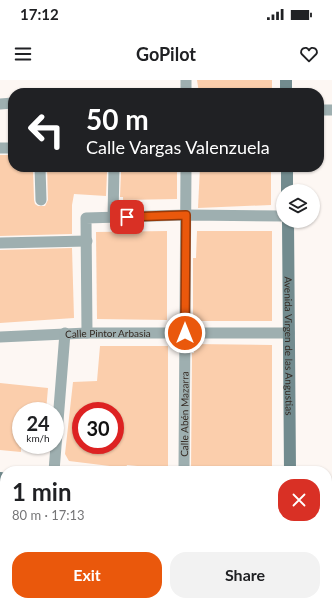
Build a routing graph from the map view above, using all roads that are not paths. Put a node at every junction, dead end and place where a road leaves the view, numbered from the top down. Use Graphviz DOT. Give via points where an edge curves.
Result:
graph roads {
  1 [pos="40,172"];
  2 [pos="114,172"];
  3 [pos="186,172"];
  4 [pos="287,172"];
  5 [pos="287,184"];
  6 [pos="41,200"];
  7 [pos="186,215"];
  8 [pos="276,216"];
  9 [pos="113,218"];
  10 [pos="288,228"];
  11 [pos="87,242"];
  12 [pos="0,243"];
  13 [pos="65,333"];
  14 [pos="87,333"];
  15 [pos="185,333"];
  16 [pos="289,333"];
  17 [pos="0,337"];
  18 [pos="54,466"];
  19 [pos="184,466"];
  20 [pos="290,466"];
  1 -- 6 [label="street"];
  2 -- 9 [label="street"];
  3 -- 7 [label="street"];
  4 -- 5 [label="street"];
  7 -- 8 [label="street"];
  7 -- 9 [label="street"];
  7 -- 15 [label="street, Calle Abén Mazarra"];
  9 -- 11 [label="street" via="86,218"];
  10 -- 16 [label="street, Avenida Virgen de las Angustias"];
  11 -- 12 [label="street"];
  11 -- 14 [label="street"];
  13 -- 14 [label="street, Calle Pintor Arbasia"];
  13 -- 17 [label="street, Calle Pintor Arbasia"];
  13 -- 18 [label="street"];
  14 -- 15 [label="street, Calle Pintor Arbasia"];
  15 -- 16 [label="street, Calle Pintor Arbasia"];
  15 -- 19 [label="street, Calle Abén Mazarra"];
  16 -- 20 [label="street, Avenida Virgen de las Angustias"];
}
